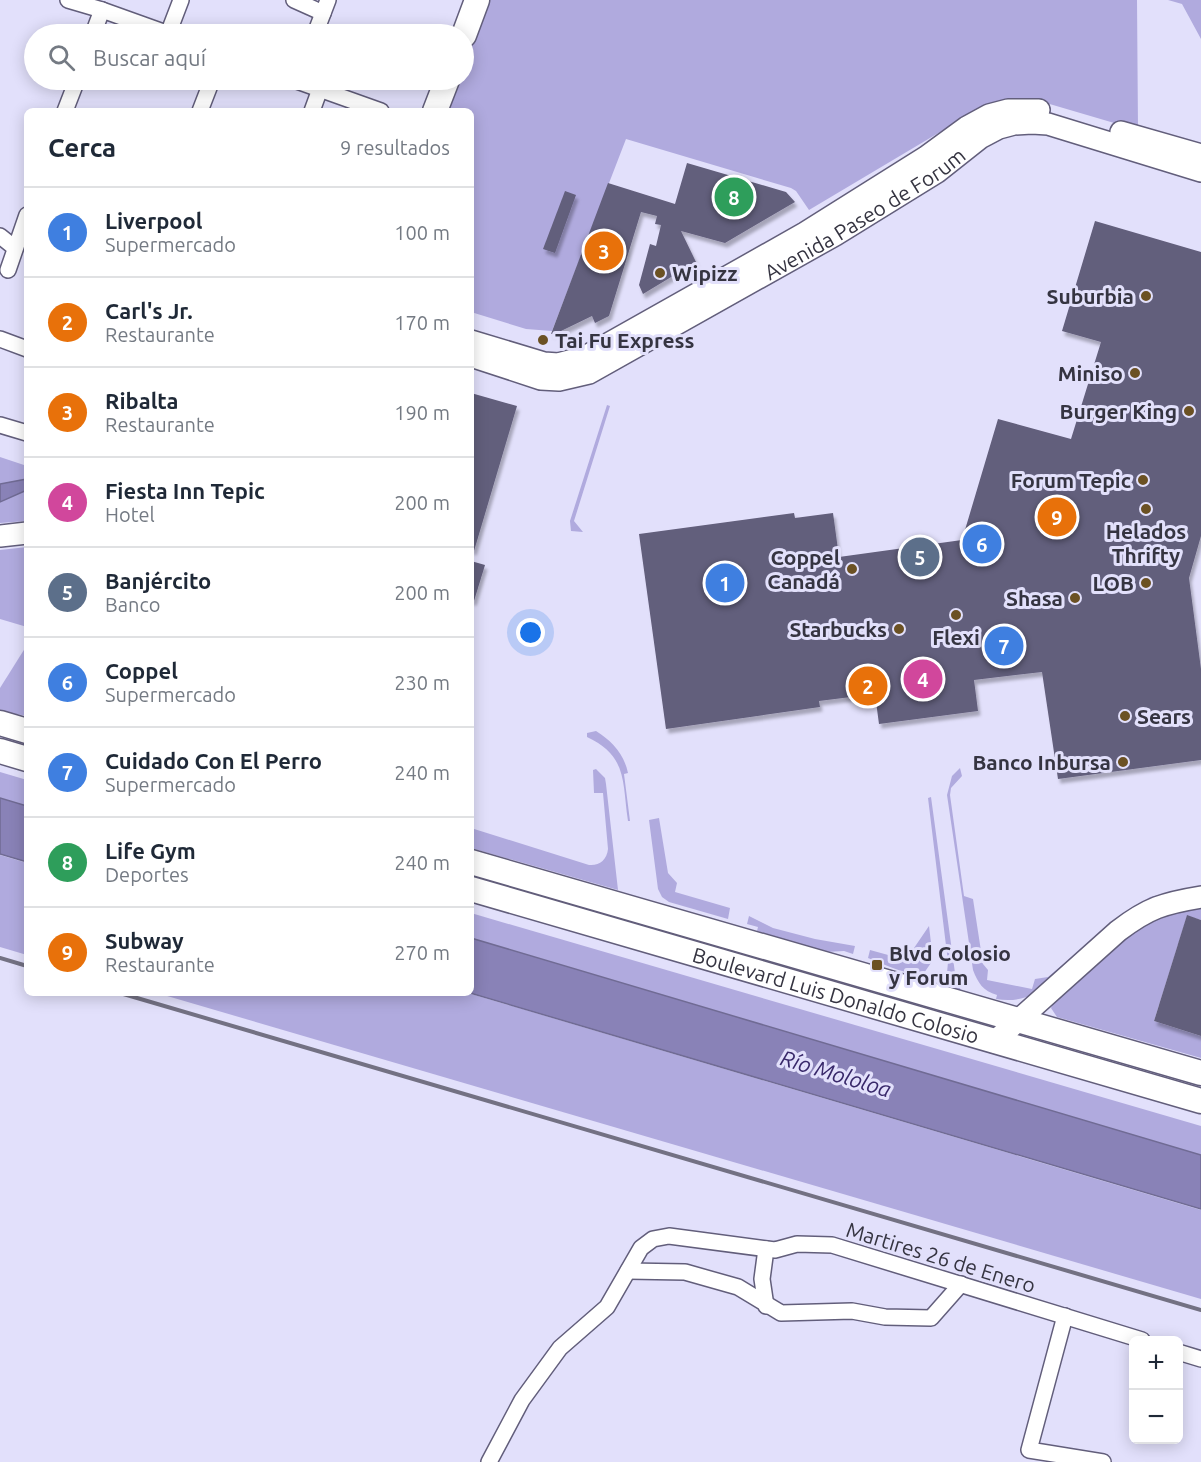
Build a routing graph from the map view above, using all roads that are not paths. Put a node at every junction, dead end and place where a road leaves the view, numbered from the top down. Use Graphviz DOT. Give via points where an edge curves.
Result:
graph roads {
  1 [pos="68,0"];
  2 [pos="181,0"];
  3 [pos="294,0"];
  4 [pos="462,0"];
  5 [pos="477,0"];
  6 [pos="326,6"];
  7 [pos="102,10"];
  8 [pos="97,24"];
  9 [pos="141,24"];
  10 [pos="173,24"];
  11 [pos="319,24"];
  12 [pos="453,24"];
  13 [pos="468,24"];
  14 [pos="73,90"];
  15 [pos="208,90"];
  16 [pos="320,90"];
  17 [pos="323,90"];
  18 [pos="428,90"];
  19 [pos="443,90"];
  20 [pos="66,108"];
  21 [pos="201,108"];
  22 [pos="313,108"];
  23 [pos="373,108"];
  24 [pos="422,108"];
  25 [pos="436,108"];
  26 [pos="1201,155"];
  27 [pos="1201,171"];
  28 [pos="24,223"];
  29 [pos="0,236"];
  30 [pos="15,248"];
  31 [pos="8,270"];
  32 [pos="0,339"];
  33 [pos="474,341"];
  34 [pos="24,348"];
  35 [pos="474,357"];
  36 [pos="0,425"];
  37 [pos="24,432"];
  38 [pos="24,533"];
  39 [pos="0,536"];
  40 [pos="0,723"];
  41 [pos="24,730"];
  42 [pos="0,751"];
  43 [pos="24,758"];
  44 [pos="474,863"];
  45 [pos="474,881"];
  46 [pos="474,890"];
  47 [pos="1201,897"];
  48 [pos="636,911"];
  49 [pos="648,942"];
  50 [pos="803,958"];
  51 [pos="1019,1020"];
  52 [pos="994,1042"];
  53 [pos="1201,1073"];
  54 [pos="1201,1101"];
  55 [pos="766,1249"];
  56 [pos="628,1271"];
  57 [pos="961,1284"];
  58 [pos="766,1306"];
  59 [pos="1065,1317"];
  60 [pos="1129,1337"];
  61 [pos="1183,1353"];
  62 [pos="1201,1359"];
  63 [pos="489,1462"];
  64 [pos="1103,1462"];
  1 -- 7 [label="street"];
  2 -- 10 [label="street"];
  3 -- 6 [label="street"];
  4 -- 12 [label="main road"];
  5 -- 13 [label="main road"];
  6 -- 11 [label="street"];
  7 -- 8 [label="street"];
  7 -- 9 [label="street"];
  14 -- 20 [label="street"];
  15 -- 21 [label="street"];
  16 -- 22 [label="street"];
  17 -- 23 [label="street"];
  18 -- 24 [label="main road"];
  19 -- 25 [label="main road"];
  26 -- 33 [label="street, Avenida Paseo de Forum" via="1047,111 1008,110 967,127 805,233 585,357 558,364 544,363"];
  27 -- 35 [label="street, Avenida Paseo de Forum" via="1048,124 1014,124 980,138 937,172 835,235 589,373 559,380 541,379"];
  28 -- 30 [label="street"];
  29 -- 30 [label="street"];
  30 -- 31 [label="street"];
  32 -- 34 [label="street"];
  36 -- 37 [label="street"];
  38 -- 39 [label="street"];
  40 -- 41 [label="main road"];
  42 -- 43 [label="main road"];
  44 -- 48 [label="main road, Boulevard Luis Donaldo Colosio"];
  45 -- 48 [label="main road" via="614,922 625,922"];
  46 -- 49 [label="main road, Boulevard Luis Donaldo Colosio"];
  47 -- 51 [label="street" via="1167,902 1137,916"];
  48 -- 50 [label="main road, Boulevard Luis Donaldo Colosio"];
  49 -- 50 [label="main road" via="640,932 650,924 786,963"];
  49 -- 52 [label="main road, Boulevard Luis Donaldo Colosio"];
  50 -- 51 [label="main road, Boulevard Luis Donaldo Colosio"];
  51 -- 52 [label="street"];
  51 -- 53 [label="main road, Boulevard Luis Donaldo Colosio"];
  52 -- 54 [label="main road, Boulevard Luis Donaldo Colosio"];
  55 -- 56 [label="street, Martires 26 de Enero" via="669,1236 653,1239 640,1248"];
  55 -- 57 [label="street, Martires 26 de Enero" via="797,1244 832,1245"];
  55 -- 58 [label="street" via="762,1279"];
  56 -- 58 [label="street" via="685,1272 738,1287"];
  56 -- 63 [label="street, Martires 26 de Enero" via="607,1307 560,1348 522,1400"];
  57 -- 58 [label="street" via="931,1318 885,1317 852,1311 781,1313"];
  57 -- 59 [label="street, Martires 26 de Enero"];
  59 -- 60 [label="street, Martires 26 de Enero"];
  59 -- 64 [label="street" via="1029,1450"];
  61 -- 62 [label="street"];
}
